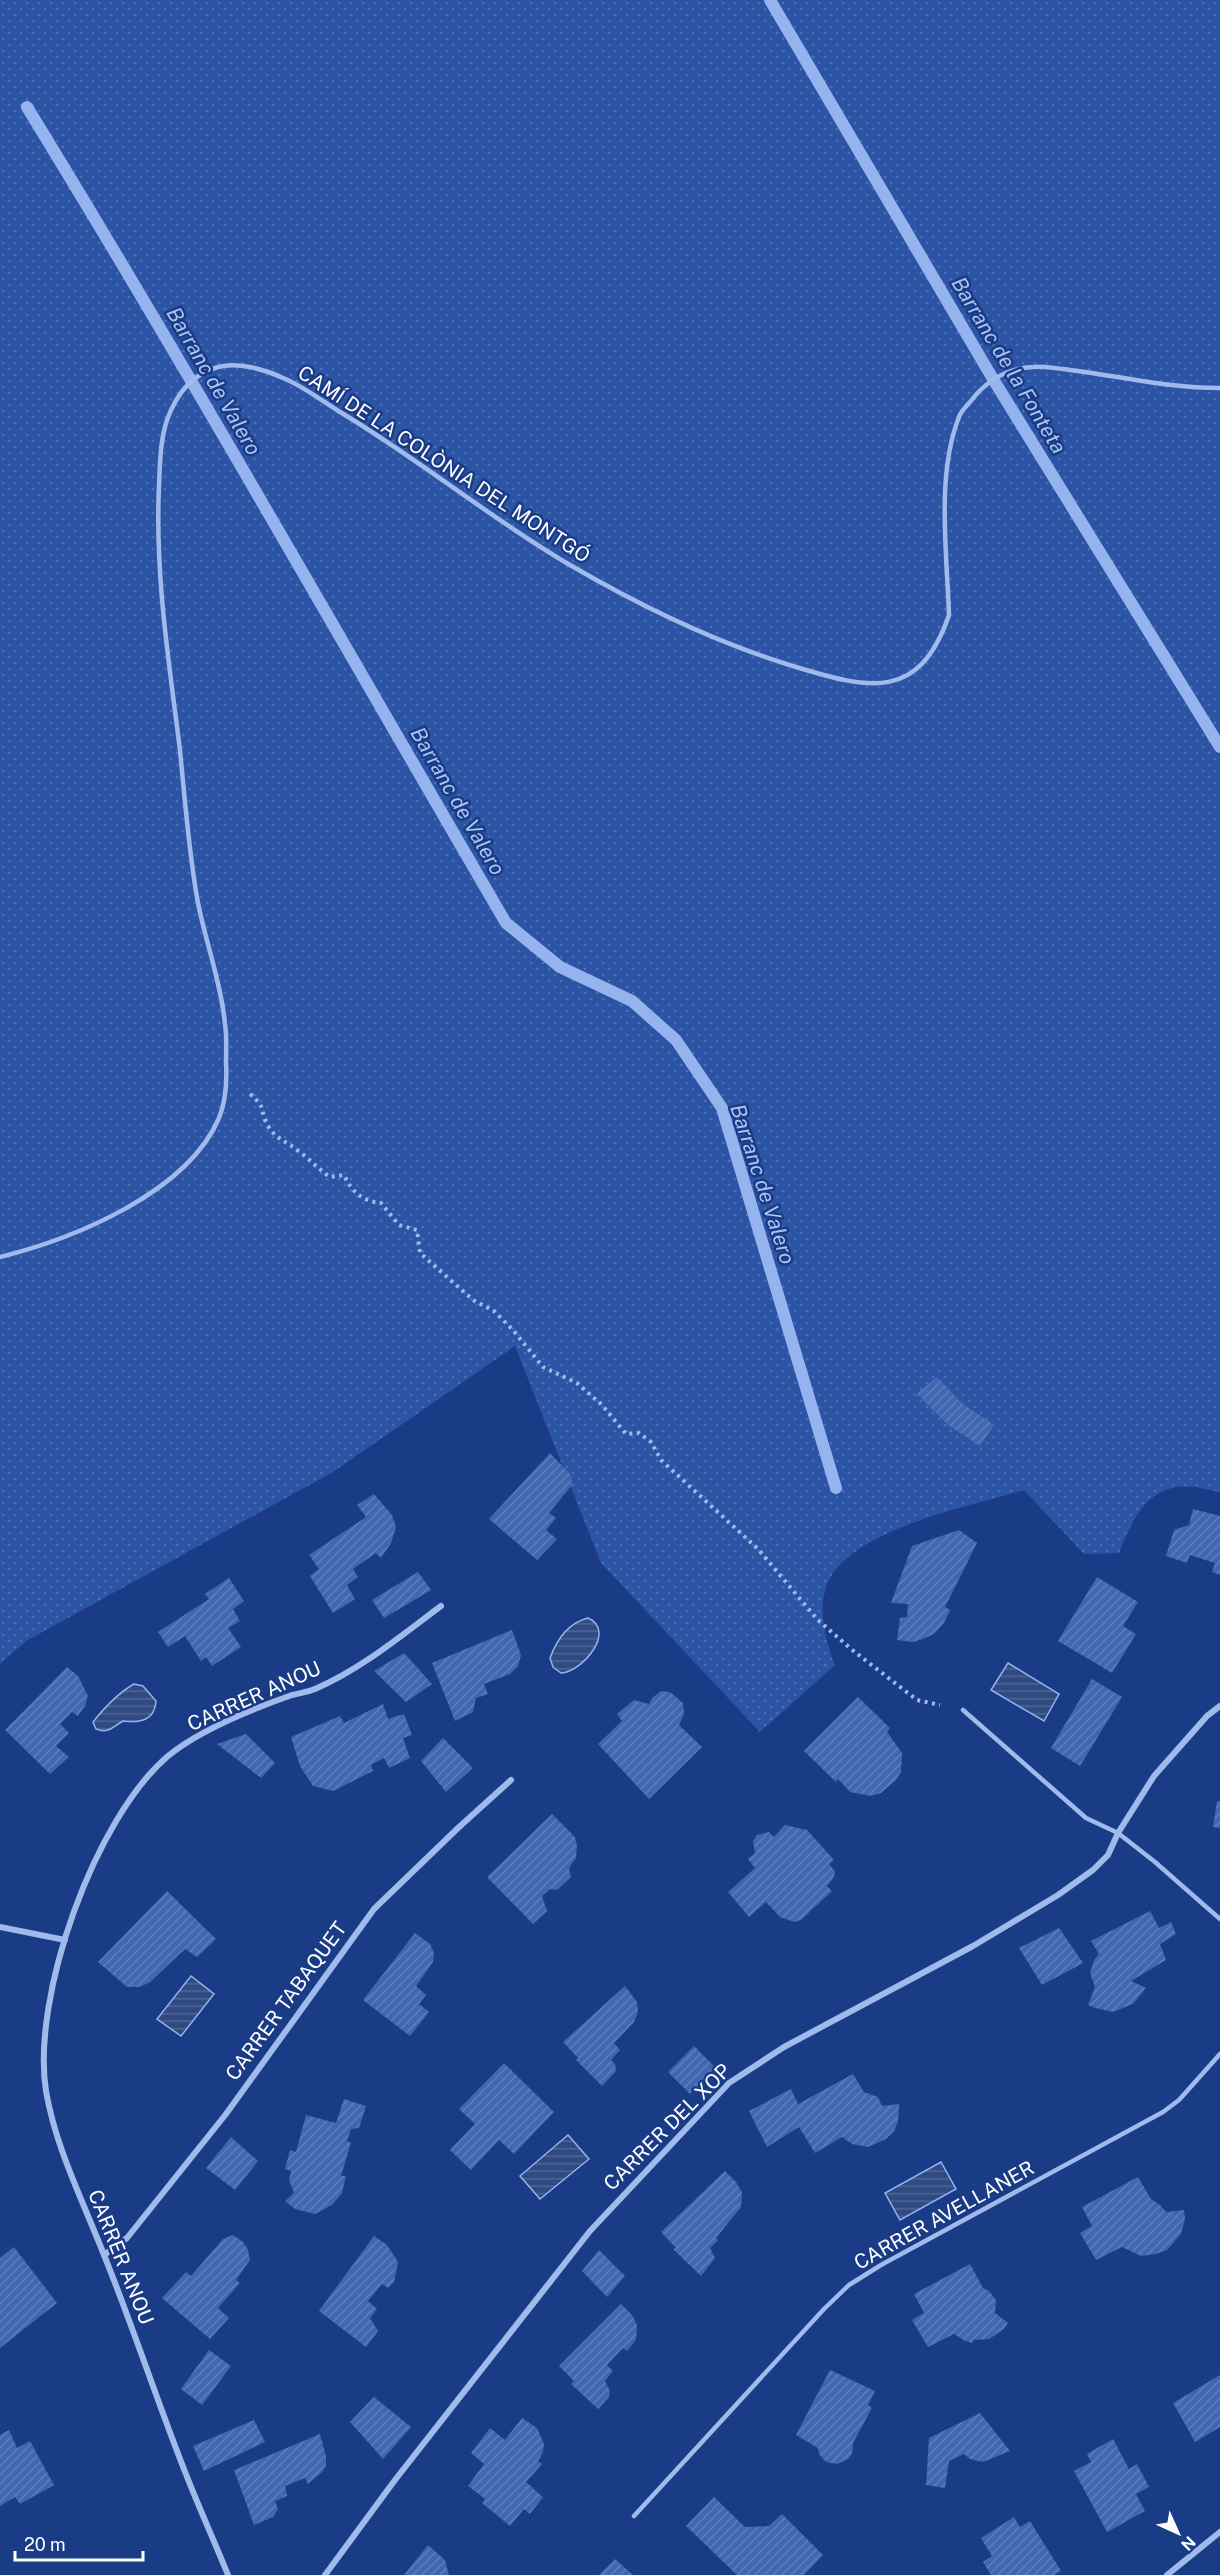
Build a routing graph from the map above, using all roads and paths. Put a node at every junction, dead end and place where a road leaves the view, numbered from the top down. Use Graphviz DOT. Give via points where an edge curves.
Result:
graph roads {
  1 [pos="1220,388"];
  2 [pos="226,1060"];
  3 [pos="0,1257"];
  4 [pos="441,1606"];
  5 [pos="1220,1706"];
  6 [pos="963,1710"];
  7 [pos="511,1780"];
  8 [pos="1118,1833"];
  9 [pos="1220,1918"];
  10 [pos="0,1927"];
  11 [pos="64,1940"];
  12 [pos="1220,2054"];
  13 [pos="104,2255"];
  14 [pos="634,2516"];
  15 [pos="1220,2532"];
  16 [pos="228,2575"];
  17 [pos="325,2575"];
  18 [pos="1167,2575"];
  1 -- 2 [label="lane, CAMÍ DE LA COLÒNIA DEL MONTGÓ" via="1043,367 1018,368 981,388 959,415 946,470 948,615 941,636 931,655 900,681 859,684 723,643 624,596 566,563 419,462 283,378 249,366 221,366 197,376 178,397 161,446 159,576 187,833 225,1024"];
  2 -- 3 [label="lane, CAMÍ DE LA COLÒNIA DEL MONTGÓ" via="227,1083 220,1117 204,1143 172,1178 93,1226"];
  2 -- 6 [label="path" via="234,1077 262,1104 267,1125 281,1142 297,1149 330,1177 344,1175 351,1189 367,1202 381,1203 399,1225 417,1230 420,1253 473,1300 494,1311 543,1367 577,1383 626,1434 639,1433 651,1442 661,1460 758,1549 817,1619 851,1649 917,1700"];
  4 -- 11 [label="street, CARRER ANOU" via="330,1681 259,1708 191,1740 167,1757 133,1795 118,1819"];
  5 -- 8 [label="street, CARRER DEL XOP" via="1154,1776"];
  6 -- 8 [label="lane" via="1086,1818"];
  7 -- 13 [label="street, CARRER TABAQUET" via="374,1909 226,2114 127,2238"];
  8 -- 9 [label="lane"];
  8 -- 17 [label="street, CARRER DEL XOP" via="1108,1855 1058,1895 973,1947 784,2048 729,2083 590,2231"];
  10 -- 11 [label="street"];
  11 -- 13 [label="street, CARRER ANOU" via="45,2024 46,2089 59,2145"];
  12 -- 14 [label="lane, CARRER AVELLANER" via="1179,2100 1163,2112 849,2285"];
  13 -- 16 [label="street, CARRER ANOU" via="182,2465"];
  15 -- 18 [label="street"];
}
